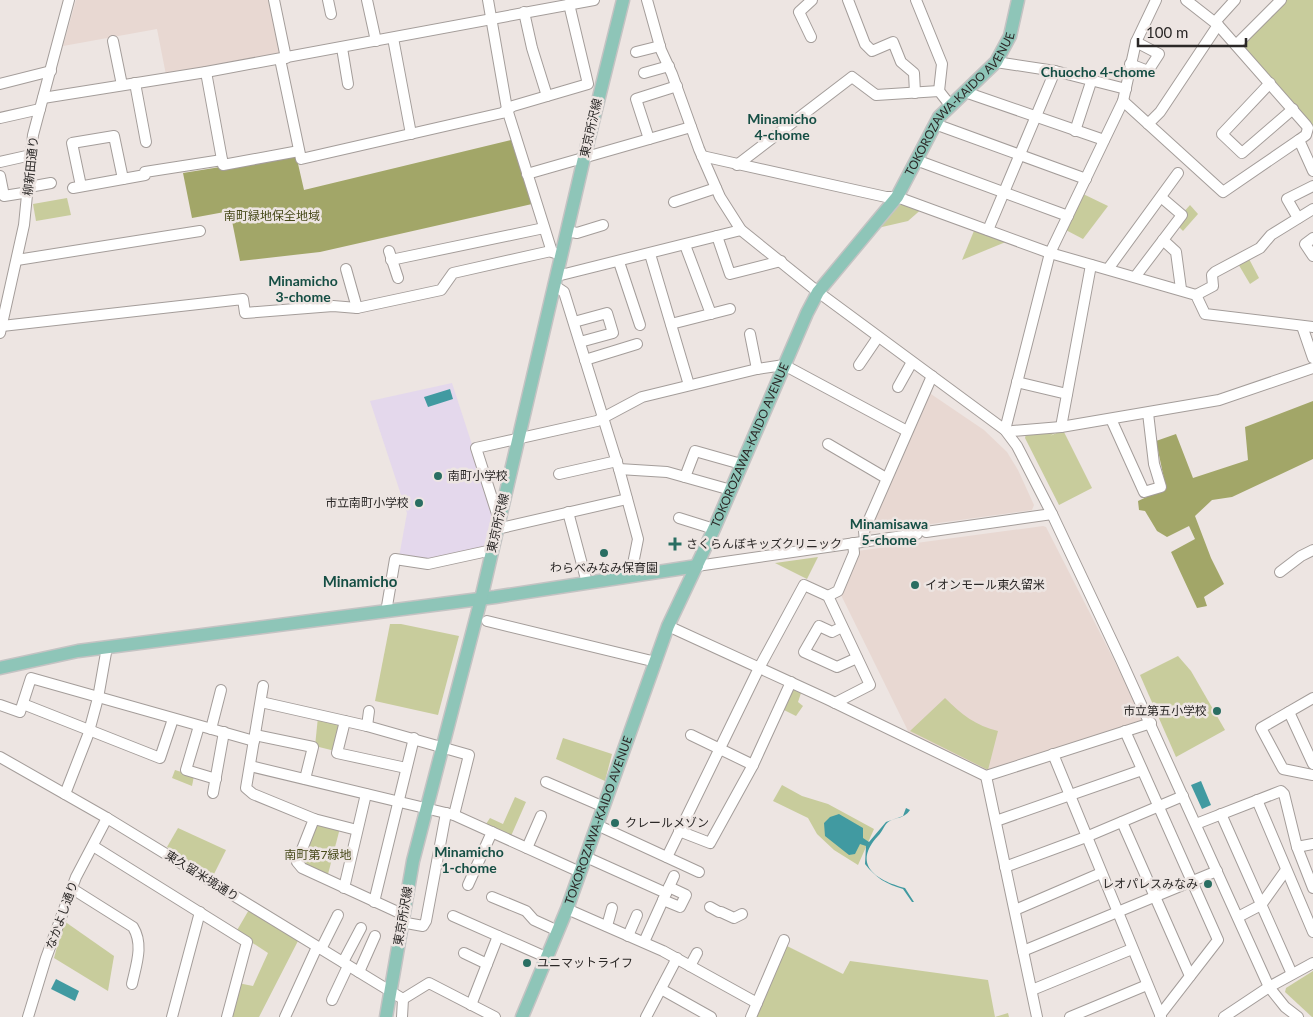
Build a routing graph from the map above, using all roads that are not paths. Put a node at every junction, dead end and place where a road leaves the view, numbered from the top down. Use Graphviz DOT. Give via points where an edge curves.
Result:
graph roads {
  1 [pos="69,0"];
  2 [pos="274,0"];
  3 [pos="328,0"];
  4 [pos="367,0"];
  5 [pos="488,0"];
  6 [pos="594,0"];
  7 [pos="623,0"];
  8 [pos="647,0"];
  9 [pos="812,0"];
  10 [pos="848,0"];
  11 [pos="916,0"];
  12 [pos="1018,0"];
  13 [pos="1156,0"];
  14 [pos="1186,0"];
  15 [pos="1235,0"];
  16 [pos="1281,0"];
  17 [pos="569,4"];
  18 [pos="524,12"];
  19 [pos="331,14"];
  20 [pos="492,18"];
  21 [pos="1216,24"];
  22 [pos="393,38"];
  23 [pos="811,38"];
  24 [pos="113,41"];
  25 [pos="376,41"];
  26 [pos="1136,42"];
  27 [pos="1236,45"];
  28 [pos="660,46"];
  29 [pos="342,48"];
  30 [pos="636,52"];
  31 [pos="283,58"];
  32 [pos="996,62"];
  33 [pos="1130,64"];
  34 [pos="669,66"];
  35 [pos="51,71"];
  36 [pos="1055,71"];
  37 [pos="206,72"];
  38 [pos="644,74"];
  39 [pos="1092,79"];
  40 [pos="135,83"];
  41 [pos="1270,83"];
  42 [pos="0,84"];
  43 [pos="348,84"];
  44 [pos="122,85"];
  45 [pos="677,86"];
  46 [pos="1126,89"];
  47 [pos="939,91"];
  48 [pos="965,92"];
  49 [pos="915,93"];
  50 [pos="547,96"];
  51 [pos="43,98"];
  52 [pos="1123,101"];
  53 [pos="950,105"];
  54 [pos="40,109"];
  55 [pos="507,109"];
  56 [pos="1293,109"];
  57 [pos="1036,117"];
  58 [pos="0,118"];
  59 [pos="935,124"];
  60 [pos="1148,124"];
  61 [pos="691,128"];
  62 [pos="1075,131"];
  63 [pos="411,134"];
  64 [pos="649,139"];
  65 [pos="1104,140"];
  66 [pos="1299,140"];
  67 [pos="146,142"];
  68 [pos="299,151"];
  69 [pos="31,155"];
  70 [pos="1020,155"];
  71 [pos="702,156"];
  72 [pos="1310,157"];
  73 [pos="584,158"];
  74 [pos="222,160"];
  75 [pos="916,160"];
  76 [pos="0,162"];
  77 [pos="736,164"];
  78 [pos="1313,171"];
  79 [pos="1178,173"];
  80 [pos="527,174"];
  81 [pos="0,176"];
  82 [pos="123,179"];
  83 [pos="1086,179"];
  84 [pos="52,183"];
  85 [pos="1313,186"];
  86 [pos="716,188"];
  87 [pos="29,189"];
  88 [pos="1004,192"];
  89 [pos="898,197"];
  90 [pos="1162,198"];
  91 [pos="674,202"];
  92 [pos="1313,209"];
  93 [pos="1068,216"];
  94 [pos="1298,218"];
  95 [pos="603,225"];
  96 [pos="544,228"];
  97 [pos="741,230"];
  98 [pos="988,230"];
  99 [pos="200,231"];
  100 [pos="567,231"];
  101 [pos="717,236"];
  102 [pos="1313,238"];
  103 [pos="1163,240"];
  104 [pos="685,245"];
  105 [pos="557,253"];
  106 [pos="1050,253"];
  107 [pos="650,254"];
  108 [pos="1313,256"];
  109 [pos="17,260"];
  110 [pos="781,261"];
  111 [pos="619,262"];
  112 [pos="1091,265"];
  113 [pos="346,269"];
  114 [pos="1108,269"];
  115 [pos="1135,277"];
  116 [pos="398,278"];
  117 [pos="556,281"];
  118 [pos="1181,289"];
  119 [pos="818,292"];
  120 [pos="1196,295"];
  121 [pos="357,308"];
  122 [pos="730,309"];
  123 [pos="711,314"];
  124 [pos="574,322"];
  125 [pos="640,324"];
  126 [pos="671,324"];
  127 [pos="1308,326"];
  128 [pos="1,330"];
  129 [pos="750,334"];
  130 [pos="878,337"];
  131 [pos="580,342"];
  132 [pos="637,344"];
  133 [pos="1313,358"];
  134 [pos="585,360"];
  135 [pos="912,362"];
  136 [pos="784,365"];
  137 [pos="858,365"];
  138 [pos="757,368"];
  139 [pos="1313,368"];
  140 [pos="932,376"];
  141 [pos="1017,382"];
  142 [pos="689,385"];
  143 [pos="898,387"];
  144 [pos="1067,394"];
  145 [pos="1148,413"];
  146 [pos="604,419"];
  147 [pos="1111,419"];
  148 [pos="1061,427"];
  149 [pos="907,431"];
  150 [pos="1007,432"];
  151 [pos="517,439"];
  152 [pos="828,444"];
  153 [pos="741,464"];
  154 [pos="618,465"];
  155 [pos="559,474"];
  156 [pos="685,477"];
  157 [pos="886,478"];
  158 [pos="731,490"];
  159 [pos="628,499"];
  160 [pos="568,512"];
  161 [pos="1052,514"];
  162 [pos="679,518"];
  163 [pos="498,524"];
  164 [pos="714,529"];
  165 [pos="865,541"];
  166 [pos="853,543"];
  167 [pos="492,550"];
  168 [pos="1313,550"];
  169 [pos="697,566"];
  170 [pos="1280,572"];
  171 [pos="633,576"];
  172 [pos="587,583"];
  173 [pos="828,596"];
  174 [pos="481,599"];
  175 [pos="386,612"];
  176 [pos="487,622"];
  177 [pos="668,626"];
  178 [pos="842,627"];
  179 [pos="107,647"];
  180 [pos="857,658"];
  181 [pos="656,662"];
  182 [pos="0,668"];
  183 [pos="759,668"];
  184 [pos="791,682"];
  185 [pos="263,686"];
  186 [pos="221,690"];
  187 [pos="98,698"];
  188 [pos="1313,698"];
  189 [pos="261,702"];
  190 [pos="835,703"];
  191 [pos="23,704"];
  192 [pos="0,705"];
  193 [pos="369,710"];
  194 [pos="1289,712"];
  195 [pos="173,719"];
  196 [pos="345,721"];
  197 [pos="1151,723"];
  198 [pos="199,726"];
  199 [pos="366,726"];
  200 [pos="89,729"];
  201 [pos="211,729"];
  202 [pos="1125,731"];
  203 [pos="224,732"];
  204 [pos="691,736"];
  205 [pos="255,738"];
  206 [pos="414,738"];
  207 [pos="442,746"];
  208 [pos="718,748"];
  209 [pos="1053,754"];
  210 [pos="0,757"];
  211 [pos="1313,764"];
  212 [pos="753,765"];
  213 [pos="250,766"];
  214 [pos="406,768"];
  215 [pos="1142,770"];
  216 [pos="1313,775"];
  217 [pos="986,776"];
  218 [pos="216,779"];
  219 [pos="305,779"];
  220 [pos="546,782"];
  221 [pos="213,793"];
  222 [pos="65,794"];
  223 [pos="366,794"];
  224 [pos="1070,795"];
  225 [pos="1183,796"];
  226 [pos="1257,800"];
  227 [pos="398,802"];
  228 [pos="1159,806"];
  229 [pos="604,807"];
  230 [pos="426,808"];
  231 [pos="450,814"];
  232 [pos="1221,814"];
  233 [pos="541,816"];
  234 [pos="107,818"];
  235 [pos="314,819"];
  236 [pos="996,821"];
  237 [pos="1122,822"];
  238 [pos="1196,824"];
  239 [pos="597,825"];
  240 [pos="357,830"];
  241 [pos="679,831"];
  242 [pos="492,832"];
  243 [pos="1086,837"];
  244 [pos="1313,844"];
  245 [pos="93,846"];
  246 [pos="1297,847"];
  247 [pos="527,848"];
  248 [pos="586,857"];
  249 [pos="667,857"];
  250 [pos="1005,867"];
  251 [pos="1286,870"];
  252 [pos="1217,871"];
  253 [pos="580,872"];
  254 [pos="700,872"];
  255 [pos="1101,873"];
  256 [pos="674,876"];
  257 [pos="1192,881"];
  258 [pos="468,885"];
  259 [pos="72,888"];
  260 [pos="344,888"];
  261 [pos="1313,888"];
  262 [pos="666,893"];
  263 [pos="1155,897"];
  264 [pos="499,898"];
  265 [pos="374,902"];
  266 [pos="1261,904"];
  267 [pos="612,908"];
  268 [pos="567,909"];
  269 [pos="716,910"];
  270 [pos="1014,910"];
  271 [pos="200,912"];
  272 [pos="1118,913"];
  273 [pos="742,914"];
  274 [pos="338,915"];
  275 [pos="637,915"];
  276 [pos="453,916"];
  277 [pos="1238,917"];
  278 [pos="402,918"];
  279 [pos="606,926"];
  280 [pos="362,928"];
  281 [pos="558,931"];
  282 [pos="1313,932"];
  283 [pos="375,936"];
  284 [pos="498,936"];
  285 [pos="628,936"];
  286 [pos="784,940"];
  287 [pos="644,942"];
  288 [pos="319,948"];
  289 [pos="1132,949"];
  290 [pos="1023,951"];
  291 [pos="464,953"];
  292 [pos="696,954"];
  293 [pos="548,958"];
  294 [pos="677,958"];
  295 [pos="1313,963"];
  296 [pos="345,964"];
  297 [pos="487,964"];
  298 [pos="690,966"];
  299 [pos="358,972"];
  300 [pos="1292,974"];
  301 [pos="1190,976"];
  302 [pos="132,984"];
  303 [pos="1147,985"];
  304 [pos="1269,987"];
  305 [pos="661,989"];
  306 [pos="1032,990"];
  307 [pos="390,991"];
  308 [pos="403,999"];
  309 [pos="332,1000"];
  310 [pos="757,1003"];
  311 [pos="471,1005"];
  312 [pos="1094,1013"];
  313 [pos="1161,1016"];
  314 [pos="28,1017"];
  315 [pos="172,1017"];
  316 [pos="227,1017"];
  317 [pos="285,1017"];
  318 [pos="386,1017"];
  319 [pos="402,1017"];
  320 [pos="495,1017"];
  321 [pos="522,1017"];
  322 [pos="646,1017"];
  323 [pos="711,1017"];
  324 [pos="751,1017"];
  325 [pos="1038,1017"];
  326 [pos="1070,1017"];
  327 [pos="1224,1017"];
  328 [pos="1298,1017"];
  1 -- 35 [label="street, 柳新田通り"];
  2 -- 31 [label="street"];
  3 -- 19 [label="street"];
  4 -- 25 [label="street"];
  5 -- 20 [label="street"];
  6 -- 17 [label="street"];
  7 -- 73 [label="main road, 東京所沢線"];
  8 -- 28 [label="street"];
  9 -- 23 [label="street" via="799,12"];
  10 -- 49 [label="street" via="865,44 872,51 893,42 902,62 914,73"];
  11 -- 47 [label="street" via="942,64"];
  12 -- 32 [label="main road, TOKOROZAWA-KAIDO AVENUE" via="1010,36"];
  13 -- 26 [label="street"];
  14 -- 21 [label="street"];
  15 -- 21 [label="street"];
  16 -- 27 [label="street"];
  17 -- 18 [label="street"];
  17 -- 50 [label="street" via="588,84"];
  18 -- 20 [label="street"];
  18 -- 50 [label="street"];
  20 -- 22 [label="street"];
  20 -- 55 [label="street"];
  21 -- 27 [label="street"];
  21 -- 60 [label="street" via="1160,112"];
  22 -- 25 [label="street"];
  22 -- 63 [label="street"];
  24 -- 44 [label="street"];
  25 -- 29 [label="street"];
  26 -- 33 [label="street"];
  26 -- 33 [label="street" via="1159,54 1148,71"];
  27 -- 41 [label="street"];
  28 -- 30 [label="street"];
  28 -- 34 [label="street"];
  29 -- 31 [label="street"];
  29 -- 43 [label="street"];
  31 -- 37 [label="street"];
  31 -- 68 [label="street"];
  32 -- 36 [label="street"];
  32 -- 48 [label="main road, TOKOROZAWA-KAIDO AVENUE"];
  33 -- 46 [label="street"];
  34 -- 38 [label="street"];
  34 -- 45 [label="street"];
  35 -- 42 [label="street"];
  35 -- 51 [label="street, 柳新田通り"];
  36 -- 39 [label="street"];
  36 -- 57 [label="street"];
  37 -- 40 [label="street"];
  37 -- 74 [label="street"];
  39 -- 46 [label="street"];
  39 -- 62 [label="street"];
  40 -- 44 [label="street"];
  40 -- 67 [label="street"];
  41 -- 56 [label="street"];
  41 -- 56 [label="street" via="1222,134 1242,153"];
  44 -- 51 [label="street"];
  45 -- 61 [label="street"];
  45 -- 64 [label="street" via="636,99"];
  46 -- 52 [label="street"];
  47 -- 49 [label="street"];
  47 -- 53 [label="street"];
  48 -- 53 [label="main road, TOKOROZAWA-KAIDO AVENUE"];
  48 -- 57 [label="street"];
  49 -- 77 [label="street" via="876,95 852,77"];
  50 -- 55 [label="street"];
  51 -- 54 [label="street, 柳新田通り"];
  52 -- 60 [label="street"];
  52 -- 65 [label="street"];
  53 -- 59 [label="main road, TOKOROZAWA-KAIDO AVENUE"];
  54 -- 58 [label="street"];
  54 -- 69 [label="street, 柳新田通り"];
  55 -- 63 [label="street" via="502,113"];
  55 -- 80 [label="street"];
  56 -- 66 [label="street" via="1308,128 1306,135"];
  57 -- 62 [label="street"];
  57 -- 70 [label="street"];
  59 -- 70 [label="street"];
  59 -- 75 [label="main road, TOKOROZAWA-KAIDO AVENUE"];
  60 -- 66 [label="street" via="1223,192"];
  61 -- 64 [label="street"];
  61 -- 71 [label="street"];
  62 -- 65 [label="street"];
  63 -- 68 [label="street" via="301,159"];
  64 -- 73 [label="street"];
  65 -- 83 [label="street"];
  66 -- 72 [label="street"];
  68 -- 74 [label="street" via="222,165"];
  69 -- 76 [label="street"];
  69 -- 87 [label="street, 柳新田通り"];
  70 -- 83 [label="street"];
  70 -- 88 [label="street"];
  71 -- 77 [label="street"];
  71 -- 86 [label="street"];
  72 -- 78 [label="street"];
  73 -- 80 [label="street"];
  73 -- 100 [label="main road, 東京所沢線"];
  74 -- 82 [label="street" via="145,172 144,175"];
  75 -- 88 [label="street"];
  75 -- 89 [label="main road, TOKOROZAWA-KAIDO AVENUE"];
  77 -- 89 [label="street"];
  79 -- 90 [label="street"];
  80 -- 96 [label="street"];
  81 -- 87 [label="street" via="4,196"];
  82 -- 82 [label="street" via="77,187 72,143 114,136"];
  83 -- 93 [label="street"];
  84 -- 87 [label="street"];
  85 -- 94 [label="street" via="1287,199"];
  86 -- 91 [label="street"];
  86 -- 97 [label="street"];
  87 -- 109 [label="street, 柳新田通り"];
  88 -- 93 [label="street"];
  88 -- 98 [label="street"];
  89 -- 98 [label="street"];
  89 -- 119 [label="main road, TOKOROZAWA-KAIDO AVENUE"];
  90 -- 103 [label="street" via="1182,215"];
  90 -- 114 [label="street"];
  92 -- 94 [label="street"];
  93 -- 106 [label="street"];
  94 -- 120 [label="street" via="1271,236 1260,248 1212,274 1213,286"];
  95 -- 100 [label="street" via="577,233"];
  96 -- 105 [label="street"];
  96 -- 116 [label="street" via="390,256"];
  97 -- 101 [label="street"];
  97 -- 110 [label="street"];
  98 -- 106 [label="street"];
  99 -- 109 [label="street"];
  100 -- 105 [label="main road, 東京所沢線"];
  101 -- 104 [label="street"];
  101 -- 110 [label="street" via="730,274"];
  102 -- 108 [label="street" via="1305,244"];
  103 -- 115 [label="street"];
  103 -- 118 [label="street" via="1176,252"];
  104 -- 107 [label="street"];
  104 -- 123 [label="street"];
  105 -- 117 [label="main road, 東京所沢線"];
  105 -- 121 [label="street" via="453,272 441,290"];
  106 -- 112 [label="street"];
  106 -- 141 [label="street"];
  107 -- 111 [label="street"];
  107 -- 126 [label="street"];
  109 -- 128 [label="street, 柳新田通り"];
  110 -- 119 [label="street"];
  111 -- 117 [label="street"];
  111 -- 125 [label="street"];
  112 -- 114 [label="street"];
  112 -- 144 [label="street"];
  113 -- 121 [label="street"];
  114 -- 115 [label="street"];
  115 -- 118 [label="street"];
  117 -- 124 [label="street" via="564,292"];
  117 -- 151 [label="main road, 東京所沢線"];
  118 -- 120 [label="street"];
  119 -- 130 [label="street"];
  119 -- 136 [label="main road, TOKOROZAWA-KAIDO AVENUE"];
  120 -- 127 [label="street" via="1205,314"];
  121 -- 128 [label="street" via="333,306 245,313 242,299"];
  122 -- 123 [label="street"];
  123 -- 126 [label="street"];
  124 -- 131 [label="street"];
  124 -- 131 [label="street" via="606,313 613,333"];
  126 -- 142 [label="street"];
  127 -- 133 [label="street"];
  129 -- 138 [label="street"];
  130 -- 135 [label="street"];
  130 -- 137 [label="street"];
  131 -- 134 [label="street"];
  132 -- 134 [label="street"];
  134 -- 146 [label="street"];
  135 -- 140 [label="street"];
  135 -- 143 [label="street"];
  136 -- 138 [label="street"];
  136 -- 149 [label="street"];
  136 -- 153 [label="main road, TOKOROZAWA-KAIDO AVENUE"];
  138 -- 142 [label="street"];
  139 -- 145 [label="street" via="1226,398"];
  140 -- 149 [label="street"];
  140 -- 150 [label="street"];
  141 -- 144 [label="street"];
  141 -- 150 [label="street"];
  142 -- 146 [label="street" via="642,397"];
  144 -- 148 [label="street"];
  145 -- 147 [label="street"];
  145 -- 147 [label="street" via="1154,464 1161,487 1144,492"];
  146 -- 151 [label="street"];
  146 -- 154 [label="street"];
  147 -- 148 [label="street"];
  148 -- 150 [label="street"];
  149 -- 157 [label="street"];
  150 -- 161 [label="street"];
  151 -- 163 [label="main road, 東京所沢線"];
  151 -- 163 [label="street" via="476,448"];
  152 -- 157 [label="street"];
  153 -- 156 [label="street" via="695,451"];
  153 -- 158 [label="main road, TOKOROZAWA-KAIDO AVENUE"];
  154 -- 155 [label="street"];
  154 -- 156 [label="street"];
  154 -- 159 [label="street"];
  156 -- 158 [label="street"];
  157 -- 165 [label="street" via="864,532"];
  158 -- 164 [label="main road, TOKOROZAWA-KAIDO AVENUE"];
  159 -- 160 [label="street"];
  159 -- 171 [label="street" via="638,539"];
  160 -- 163 [label="street"];
  160 -- 172 [label="street"];
  161 -- 165 [label="street"];
  161 -- 197 [label="street"];
  162 -- 164 [label="street"];
  163 -- 167 [label="main road, 東京所沢線"];
  164 -- 169 [label="main road, TOKOROZAWA-KAIDO AVENUE"];
  165 -- 166 [label="street"];
  166 -- 169 [label="street"];
  166 -- 173 [label="street" via="854,553 838,591"];
  167 -- 174 [label="main road, 東京所沢線"];
  167 -- 175 [label="street" via="428,564 395,558"];
  168 -- 170 [label="street"];
  169 -- 171 [label="main road"];
  169 -- 177 [label="main road, TOKOROZAWA-KAIDO AVENUE"];
  171 -- 172 [label="main road"];
  172 -- 174 [label="main road"];
  173 -- 178 [label="street"];
  173 -- 183 [label="street" via="804,585"];
  174 -- 175 [label="main road"];
  174 -- 207 [label="main road, 東京所沢線"];
  175 -- 179 [label="main road"];
  176 -- 181 [label="street"];
  177 -- 181 [label="main road, TOKOROZAWA-KAIDO AVENUE"];
  177 -- 183 [label="street"];
  178 -- 180 [label="street"];
  178 -- 180 [label="street" via="832,632 819,626 804,652 837,667"];
  179 -- 182 [label="main road"];
  179 -- 187 [label="street"];
  180 -- 190 [label="street" via="870,685"];
  181 -- 229 [label="main road, TOKOROZAWA-KAIDO AVENUE"];
  183 -- 184 [label="street"];
  183 -- 208 [label="street"];
  184 -- 190 [label="street"];
  184 -- 212 [label="street"];
  185 -- 189 [label="street"];
  186 -- 201 [label="street"];
  187 -- 191 [label="street" via="31,678"];
  187 -- 195 [label="street"];
  187 -- 200 [label="street"];
  188 -- 194 [label="street"];
  189 -- 196 [label="street"];
  189 -- 205 [label="street"];
  190 -- 217 [label="street"];
  191 -- 192 [label="street" via="20,712"];
  191 -- 200 [label="street"];
  193 -- 199 [label="street"];
  194 -- 211 [label="street"];
  194 -- 216 [label="street" via="1261,728 1282,769"];
  195 -- 198 [label="street"];
  195 -- 200 [label="street" via="160,758"];
  196 -- 199 [label="street"];
  196 -- 214 [label="street" via="337,753"];
  197 -- 202 [label="street"];
  197 -- 225 [label="street"];
  198 -- 201 [label="street"];
  198 -- 218 [label="street" via="186,770"];
  199 -- 206 [label="street"];
  200 -- 222 [label="street"];
  201 -- 203 [label="street"];
  202 -- 209 [label="street"];
  202 -- 215 [label="street"];
  203 -- 205 [label="street"];
  203 -- 218 [label="street"];
  204 -- 208 [label="street"];
  205 -- 213 [label="street"];
  205 -- 219 [label="street" via="313,747"];
  206 -- 207 [label="street"];
  206 -- 214 [label="street"];
  207 -- 230 [label="main road, 東京所沢線"];
  207 -- 231 [label="street" via="469,755 465,777"];
  208 -- 212 [label="street"];
  208 -- 241 [label="street"];
  209 -- 217 [label="street"];
  209 -- 224 [label="street"];
  210 -- 222 [label="street, 東久留米境通り"];
  212 -- 241 [label="street" via="710,843"];
  213 -- 219 [label="street"];
  213 -- 235 [label="street" via="246,788 253,794"];
  214 -- 227 [label="street"];
  215 -- 224 [label="street"];
  215 -- 228 [label="street"];
  217 -- 236 [label="street"];
  218 -- 221 [label="street"];
  219 -- 223 [label="street"];
  220 -- 229 [label="street"];
  222 -- 234 [label="street, 東久留米境通り"];
  223 -- 227 [label="street"];
  223 -- 240 [label="street"];
  224 -- 236 [label="street"];
  224 -- 243 [label="street"];
  225 -- 228 [label="street"];
  225 -- 238 [label="street"];
  226 -- 232 [label="street"];
  226 -- 246 [label="street" via="1280,791 1284,794"];
  226 -- 251 [label="street"];
  227 -- 230 [label="street"];
  227 -- 265 [label="street"];
  228 -- 237 [label="street"];
  228 -- 257 [label="street"];
  229 -- 239 [label="main road, TOKOROZAWA-KAIDO AVENUE"];
  230 -- 231 [label="street"];
  230 -- 278 [label="main road, 東京所沢線"];
  231 -- 242 [label="street"];
  231 -- 278 [label="street" via="426,921 423,926"];
  232 -- 238 [label="street"];
  232 -- 266 [label="street"];
  233 -- 247 [label="street"];
  234 -- 245 [label="street, なかよし通り"];
  234 -- 288 [label="street, 東久留米境通り"];
  235 -- 240 [label="street"];
  235 -- 260 [label="street" via="297,862 302,868"];
  236 -- 250 [label="street"];
  237 -- 243 [label="street"];
  237 -- 263 [label="street"];
  238 -- 252 [label="street"];
  239 -- 248 [label="main road, TOKOROZAWA-KAIDO AVENUE"];
  239 -- 249 [label="street"];
  240 -- 260 [label="street"];
  241 -- 249 [label="street"];
  242 -- 247 [label="street"];
  242 -- 258 [label="street"];
  243 -- 250 [label="street"];
  243 -- 255 [label="street"];
  244 -- 246 [label="street"];
  245 -- 259 [label="street, なかよし通り"];
  245 -- 271 [label="street"];
  246 -- 261 [label="street"];
  247 -- 253 [label="street"];
  248 -- 253 [label="main road, TOKOROZAWA-KAIDO AVENUE"];
  248 -- 262 [label="street" via="651,882"];
  249 -- 254 [label="street"];
  250 -- 270 [label="street"];
  251 -- 266 [label="street"];
  251 -- 282 [label="street"];
  252 -- 257 [label="street"];
  252 -- 277 [label="street"];
  253 -- 268 [label="main road, TOKOROZAWA-KAIDO AVENUE"];
  255 -- 270 [label="street"];
  255 -- 272 [label="street"];
  256 -- 262 [label="street"];
  257 -- 263 [label="street"];
  257 -- 301 [label="street" via="1218,940"];
  259 -- 302 [label="street" via="133,928 140,948"];
  259 -- 314 [label="street, なかよし通り"];
  260 -- 265 [label="street"];
  262 -- 287 [label="street"];
  263 -- 272 [label="street"];
  263 -- 301 [label="street"];
  264 -- 281 [label="street"];
  265 -- 278 [label="street"];
  266 -- 277 [label="street"];
  266 -- 300 [label="street"];
  267 -- 279 [label="street"];
  268 -- 279 [label="street"];
  268 -- 281 [label="main road, TOKOROZAWA-KAIDO AVENUE"];
  269 -- 273 [label="street" via="734,918"];
  270 -- 290 [label="street"];
  271 -- 315 [label="street"];
  271 -- 316 [label="street" via="247,942"];
  272 -- 289 [label="street"];
  272 -- 290 [label="street"];
  274 -- 288 [label="street"];
  275 -- 285 [label="street"];
  276 -- 284 [label="street"];
  277 -- 304 [label="street"];
  278 -- 307 [label="main road, 東京所沢線"];
  279 -- 285 [label="street"];
  280 -- 296 [label="street"];
  281 -- 293 [label="main road, TOKOROZAWA-KAIDO AVENUE"];
  283 -- 299 [label="street"];
  284 -- 293 [label="street"];
  284 -- 297 [label="street"];
  285 -- 287 [label="street"];
  286 -- 310 [label="street"];
  287 -- 294 [label="street"];
  288 -- 296 [label="street, 東久留米境通り"];
  288 -- 317 [label="street"];
  289 -- 303 [label="street"];
  289 -- 306 [label="street"];
  290 -- 306 [label="street"];
  291 -- 297 [label="street"];
  292 -- 298 [label="street"];
  293 -- 321 [label="main road, TOKOROZAWA-KAIDO AVENUE"];
  294 -- 298 [label="street"];
  294 -- 305 [label="street"];
  295 -- 300 [label="street"];
  296 -- 299 [label="street, 東久留米境通り"];
  296 -- 309 [label="street"];
  297 -- 311 [label="street"];
  298 -- 310 [label="street"];
  299 -- 307 [label="street, 東久留米境通り"];
  300 -- 304 [label="street"];
  301 -- 313 [label="street"];
  303 -- 312 [label="street"];
  303 -- 313 [label="street"];
  304 -- 327 [label="street"];
  304 -- 328 [label="street" via="1280,1002"];
  305 -- 322 [label="street"];
  305 -- 323 [label="street"];
  306 -- 325 [label="street"];
  307 -- 308 [label="street, 東久留米境通り"];
  307 -- 318 [label="main road, 東京所沢線"];
  308 -- 311 [label="street" via="429,983"];
  308 -- 319 [label="street"];
  310 -- 324 [label="street"];
  311 -- 320 [label="street"];
  312 -- 326 [label="street"];
}
